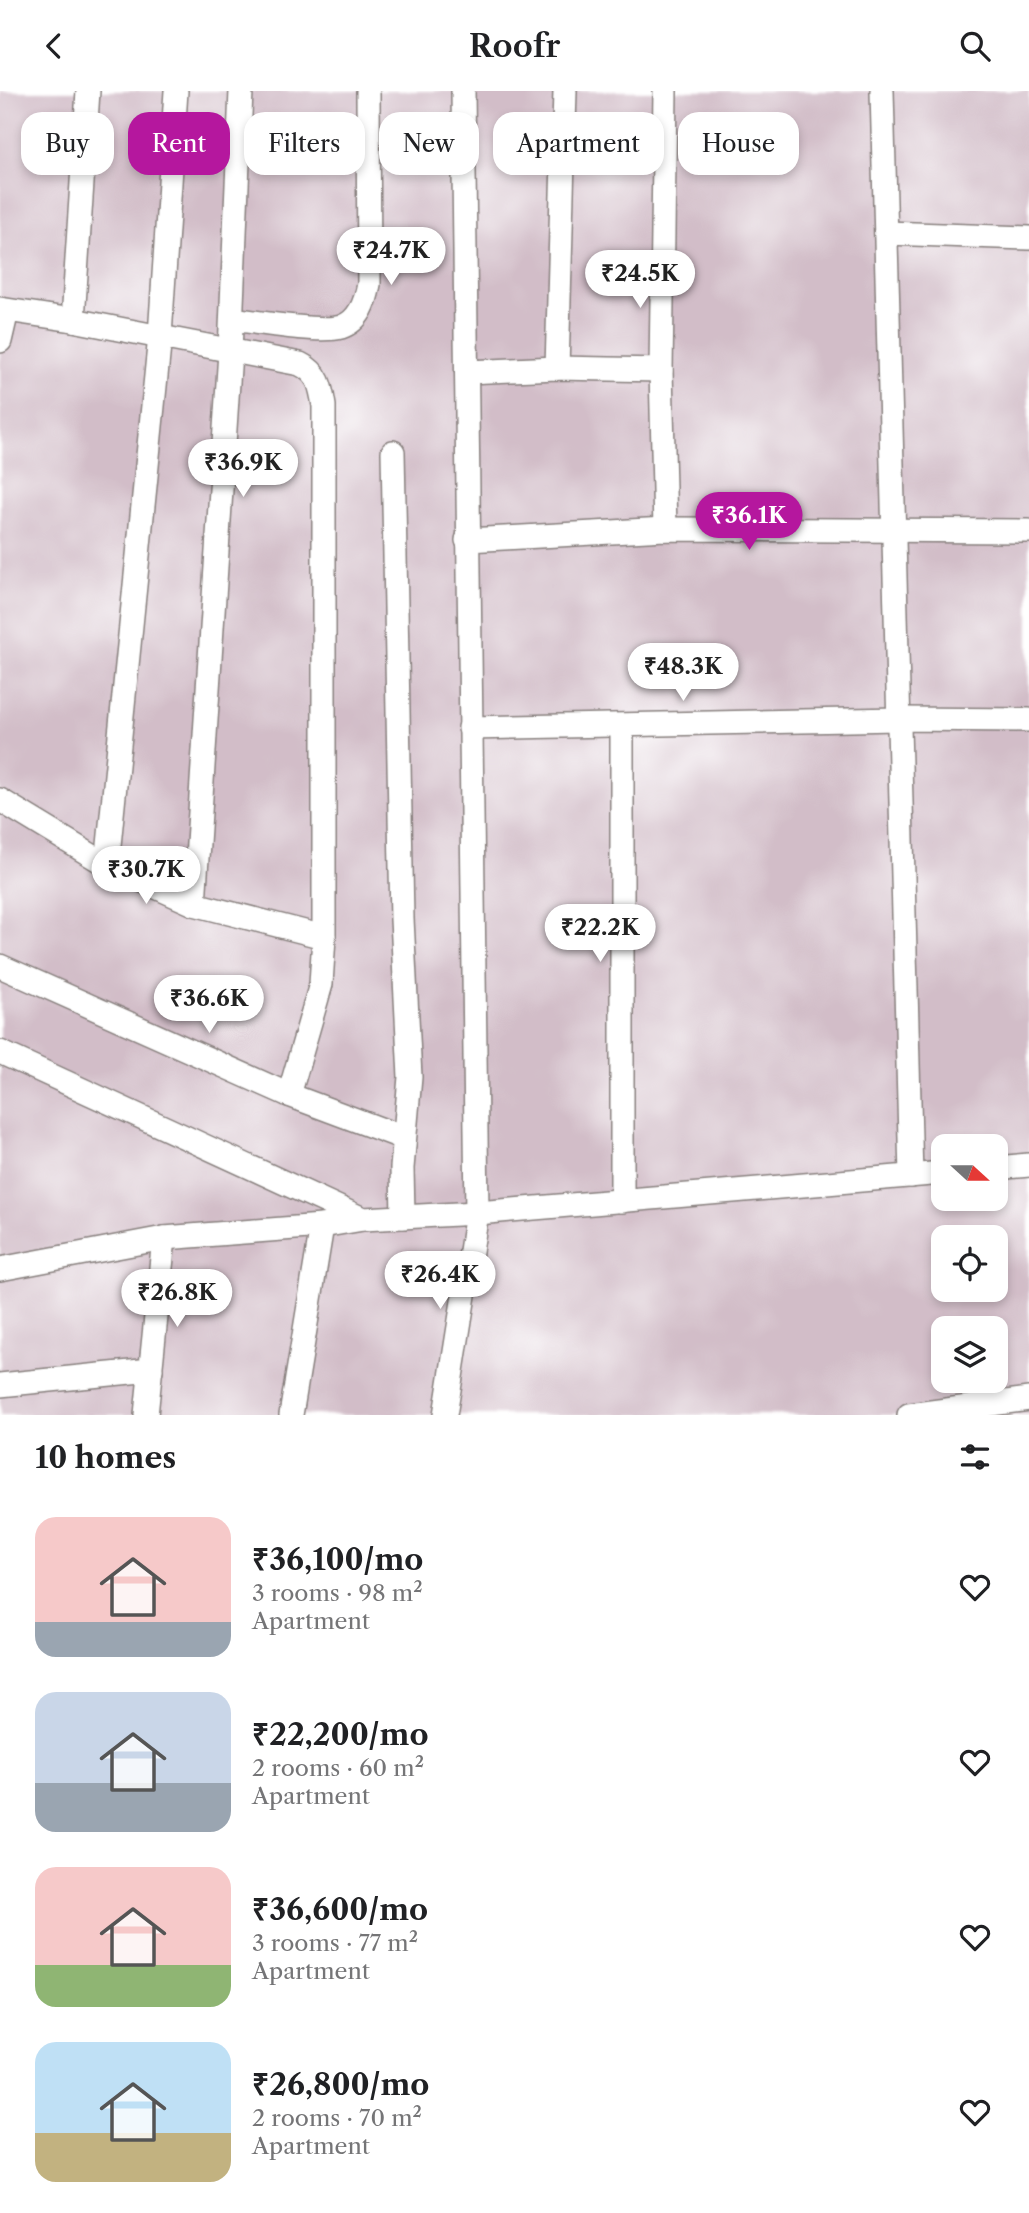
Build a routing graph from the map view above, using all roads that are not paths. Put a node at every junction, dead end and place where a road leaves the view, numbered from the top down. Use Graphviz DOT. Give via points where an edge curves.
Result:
graph roads {
  1 [pos="88,91"];
  2 [pos="176,91"];
  3 [pos="241,91"];
  4 [pos="368,91"];
  5 [pos="463,91"];
  6 [pos="565,91"];
  7 [pos="664,91"];
  8 [pos="882,91"];
  9 [pos="886,233"];
  10 [pos="1029,237"];
  11 [pos="3,310"];
  12 [pos="73,320"];
  13 [pos="232,320"];
  14 [pos="160,336"];
  15 [pos="0,341"];
  16 [pos="230,352"];
  17 [pos="557,368"];
  18 [pos="661,370"];
  19 [pos="467,372"];
  20 [pos="393,452"];
  21 [pos="665,529"];
  22 [pos="1029,531"];
  23 [pos="895,532"];
  24 [pos="467,540"];
  25 [pos="898,719"];
  26 [pos="1029,720"];
  27 [pos="622,726"];
  28 [pos="470,728"];
  29 [pos="0,800"];
  30 [pos="107,865"];
  31 [pos="194,904"];
  32 [pos="324,937"];
  33 [pos="0,966"];
  34 [pos="0,1052"];
  35 [pos="289,1095"];
  36 [pos="404,1138"];
  37 [pos="1029,1165"];
  38 [pos="1008,1167"];
  39 [pos="931,1174"];
  40 [pos="911,1176"];
  41 [pos="622,1201"];
  42 [pos="477,1213"];
  43 [pos="403,1217"];
  44 [pos="363,1219"];
  45 [pos="322,1226"];
  46 [pos="164,1238"];
  47 [pos="0,1269"];
  48 [pos="152,1370"];
  49 [pos="0,1385"];
  50 [pos="1029,1399"];
  51 [pos="146,1415"];
  52 [pos="291,1415"];
  53 [pos="445,1415"];
  54 [pos="909,1415"];
  1 -- 12 [label="street"];
  2 -- 14 [label="street"];
  3 -- 13 [label="street"];
  4 -- 13 [label="street" via="366,301 357,316 341,327"];
  5 -- 19 [label="street"];
  6 -- 17 [label="street"];
  7 -- 18 [label="street"];
  8 -- 9 [label="street"];
  9 -- 10 [label="street"];
  9 -- 23 [label="street"];
  11 -- 12 [label="street"];
  11 -- 15 [label="street"];
  12 -- 14 [label="street"];
  13 -- 16 [label="street"];
  14 -- 16 [label="street"];
  14 -- 30 [label="street"];
  16 -- 31 [label="street"];
  16 -- 32 [label="street" via="311,369 322,394"];
  17 -- 18 [label="street"];
  17 -- 19 [label="street"];
  18 -- 21 [label="street"];
  19 -- 24 [label="street"];
  20 -- 36 [label="street" via="402,919 410,1077"];
  21 -- 23 [label="street"];
  21 -- 24 [label="street"];
  22 -- 23 [label="street"];
  23 -- 25 [label="street"];
  24 -- 28 [label="street"];
  25 -- 26 [label="street"];
  25 -- 27 [label="street"];
  25 -- 40 [label="street"];
  27 -- 28 [label="street"];
  27 -- 41 [label="street"];
  28 -- 42 [label="street"];
  29 -- 30 [label="street"];
  30 -- 31 [label="street"];
  31 -- 32 [label="street"];
  32 -- 35 [label="street" via="321,984"];
  33 -- 35 [label="street"];
  34 -- 44 [label="street"];
  35 -- 36 [label="street"];
  36 -- 43 [label="street"];
  37 -- 38 [label="street"];
  39 -- 40 [label="street"];
  40 -- 41 [label="street"];
  41 -- 42 [label="street"];
  42 -- 43 [label="street"];
  42 -- 53 [label="street"];
  43 -- 44 [label="street"];
  44 -- 45 [label="street"];
  45 -- 46 [label="street"];
  45 -- 52 [label="street"];
  46 -- 47 [label="street"];
  46 -- 48 [label="street"];
  48 -- 49 [label="street"];
  48 -- 51 [label="street"];
  50 -- 54 [label="street"];
}
